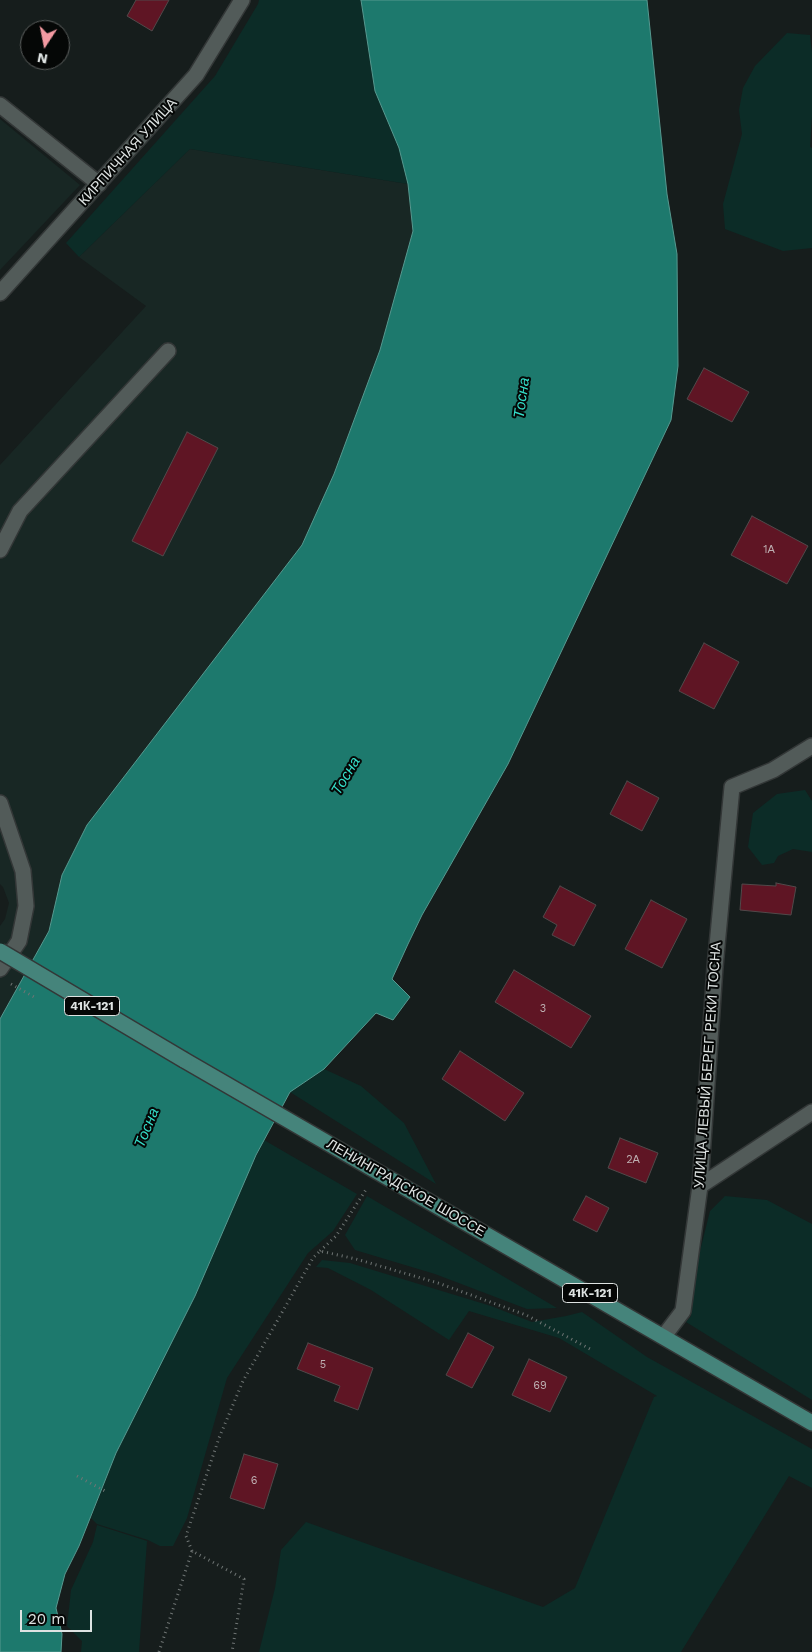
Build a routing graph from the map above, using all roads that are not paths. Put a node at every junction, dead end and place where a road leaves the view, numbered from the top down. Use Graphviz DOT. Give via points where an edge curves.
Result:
graph roads {
  1 [pos="242,0"];
  2 [pos="0,105"];
  3 [pos="99,184"];
  4 [pos="0,293"];
  5 [pos="168,352"];
  6 [pos="0,550"];
  7 [pos="812,746"];
  8 [pos="0,803"];
  9 [pos="0,951"];
  10 [pos="0,969"];
  11 [pos="812,1112"];
  12 [pos="700,1186"];
  13 [pos="664,1336"];
  14 [pos="812,1423"];
  1 -- 3 [label="street, КИРПИЧНАЯ УЛИЦА" via="196,75"];
  2 -- 3 [label="street"];
  3 -- 4 [label="street, КИРПИЧНАЯ УЛИЦА"];
  5 -- 6 [label="street" via="20,511"];
  7 -- 12 [label="street, УЛИЦА ЛЕВЫЙ БЕРЕГ РЕКИ ТОСНА" via="773,770 732,787 715,967"];
  8 -- 10 [label="street" via="23,871 26,906 19,941"];
  9 -- 13 [label="main road, ЛЕНИНГРАДСКОЕ ШОССЕ / 41К-121, bridge"];
  11 -- 12 [label="street"];
  12 -- 13 [label="street, УЛИЦА ЛЕВЫЙ БЕРЕГ РЕКИ ТОСНА" via="683,1311"];
  13 -- 14 [label="main road, ЛЕНИНГРАДСКОЕ ШОССЕ / 41К-121"];
}
